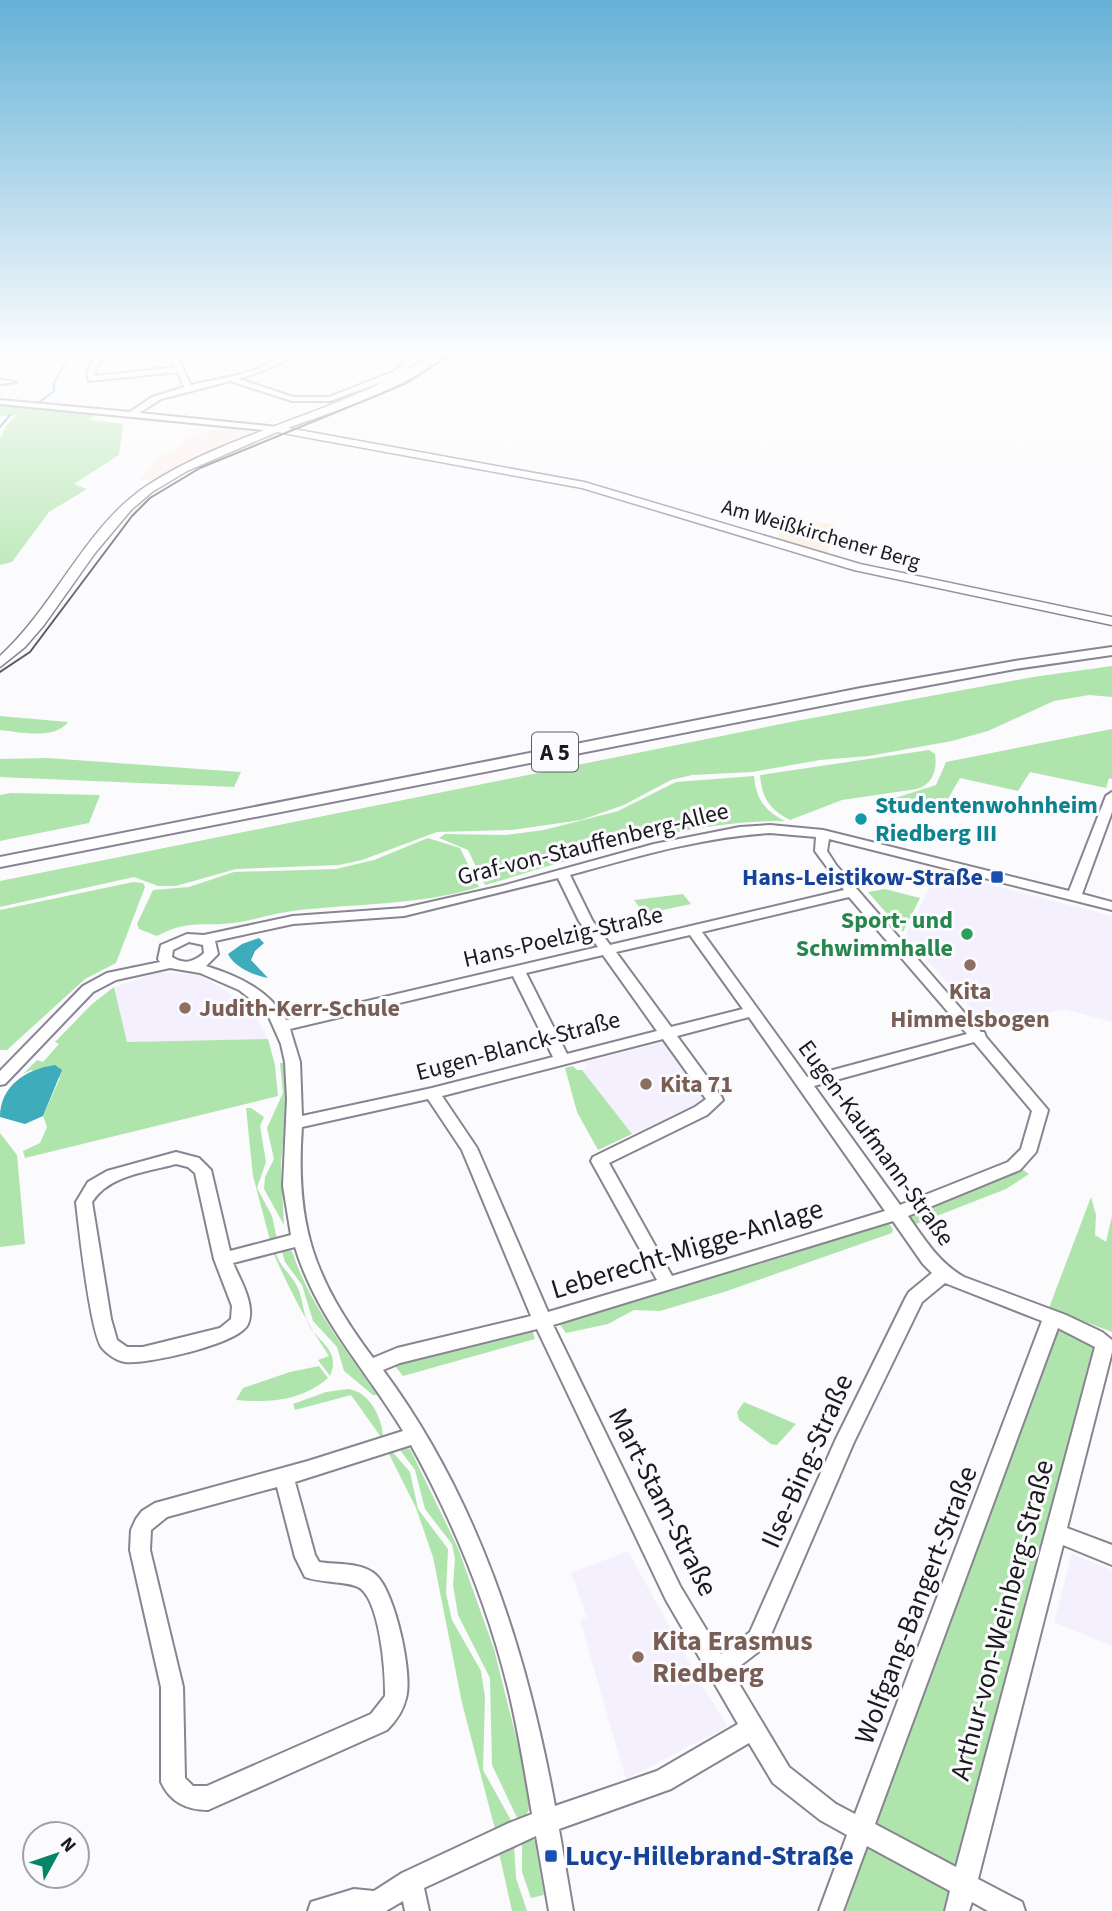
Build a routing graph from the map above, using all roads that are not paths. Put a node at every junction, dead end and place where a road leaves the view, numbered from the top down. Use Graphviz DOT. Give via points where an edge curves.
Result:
graph roads {
  1 [pos="243,443"];
  2 [pos="353,443"];
  3 [pos="1112,621"];
  4 [pos="1112,641"];
  5 [pos="1112,651"];
  6 [pos="0,663"];
  7 [pos="1112,796"];
  8 [pos="823,834"];
  9 [pos="0,850"];
  10 [pos="0,862"];
  11 [pos="562,873"];
  12 [pos="853,892"];
  13 [pos="1074,897"];
  14 [pos="1112,906"];
  15 [pos="693,929"];
  16 [pos="208,949"];
  17 [pos="605,950"];
  18 [pos="167,959"];
  19 [pos="192,966"];
  20 [pos="518,971"];
  21 [pos="230,979"];
  22 [pos="751,1012"];
  23 [pos="282,1026"];
  24 [pos="666,1031"];
  25 [pos="979,1036"];
  26 [pos="562,1059"];
  27 [pos="0,1080"];
  28 [pos="802,1084"];
  29 [pos="432,1093"];
  30 [pos="296,1123"];
  31 [pos="896,1214"];
  32 [pos="301,1239"];
  33 [pos="223,1259"];
  34 [pos="944,1274"];
  35 [pos="668,1284"];
  36 [pos="1052,1319"];
  37 [pos="544,1320"];
  38 [pos="1105,1344"];
  39 [pos="371,1367"];
  40 [pos="415,1435"];
  41 [pos="284,1477"];
  42 [pos="1055,1533"];
  43 [pos="1112,1555"];
  44 [pos="719,1669"];
  45 [pos="753,1728"];
  46 [pos="546,1820"];
  47 [pos="860,1830"];
  48 [pos="411,1882"];
  49 [pos="964,1887"];
  50 [pos="373,1907"];
  51 [pos="320,1911"];
  52 [pos="417,1911"];
  53 [pos="561,1911"];
  54 [pos="831,1911"];
  55 [pos="957,1911"];
  56 [pos="1013,1911"];
  1 -- 6 [label="main road" via="188,467 133,502 30,633"];
  2 -- 3 [label="main road, Am Weißkirchener Berg" via="584,485 858,567"];
  4 -- 9 [label="highway, A 5" via="934,668"];
  5 -- 10 [label="highway, A 5" via="861,692"];
  7 -- 13 [label="street"];
  8 -- 11 [label="street, Graf-von-Stauffenberg-Allee" via="785,829 740,831"];
  8 -- 12 [label="street" via="821,851"];
  8 -- 13 [label="street, Graf-von-Stauffenberg-Allee"];
  11 -- 16 [label="street, Graf-von-Stauffenberg-Allee" via="404,912 293,920 247,930"];
  11 -- 17 [label="street"];
  12 -- 15 [label="street, Hans-Poelzig-Straße"];
  12 -- 25 [label="street"];
  13 -- 14 [label="street, Graf-von-Stauffenberg-Allee"];
  15 -- 17 [label="street, Hans-Poelzig-Straße"];
  15 -- 22 [label="street, Eugen-Kaufmann-Straße"];
  16 -- 18 [label="street, Graf-von-Stauffenberg-Allee" via="178,940 171,944"];
  16 -- 19 [label="street, Graf-von-Stauffenberg-Allee"];
  16 -- 21 [label="street"];
  17 -- 20 [label="street, Hans-Poelzig-Straße"];
  17 -- 24 [label="street"];
  18 -- 19 [label="street, Graf-von-Stauffenberg-Allee"];
  18 -- 27 [label="street, Graf-von-Stauffenberg-Allee" via="88,989"];
  19 -- 21 [label="street"];
  20 -- 23 [label="street, Hans-Poelzig-Straße"];
  20 -- 26 [label="street"];
  21 -- 23 [label="street" via="260,998"];
  22 -- 24 [label="street, Eugen-Blanck-Straße"];
  22 -- 28 [label="street, Eugen-Kaufmann-Straße"];
  23 -- 30 [label="street" via="294,1071"];
  24 -- 26 [label="street, Eugen-Blanck-Straße"];
  24 -- 35 [label="street" via="712,1093 713,1104 599,1161"];
  25 -- 28 [label="street"];
  25 -- 31 [label="street, Leberecht-Migge-Anlage" via="1040,1110 1028,1152 1014,1167"];
  26 -- 29 [label="street, Eugen-Blanck-Straße"];
  28 -- 31 [label="street, Eugen-Kaufmann-Straße"];
  29 -- 30 [label="street, Eugen-Blanck-Straße"];
  29 -- 37 [label="street, Mart-Stam-Straße" via="479,1169"];
  30 -- 32 [label="street" via="291,1172"];
  31 -- 34 [label="street, Eugen-Kaufmann-Straße"];
  31 -- 35 [label="street, Leberecht-Migge-Anlage"];
  32 -- 33 [label="street"];
  32 -- 39 [label="street" via="330,1311"];
  33 -- 33 [label="street" via="203,1170 193,1162 176,1158 113,1174 94,1186 84,1202 102,1319 109,1344 123,1354 143,1355 204,1340 225,1334 240,1322 241,1306"];
  34 -- 36 [label="street, Eugen-Kaufmann-Straße"];
  34 -- 44 [label="street, Ilse-Bing-Straße" via="915,1297 845,1441 758,1639"];
  35 -- 37 [label="street, Leberecht-Migge-Anlage"];
  36 -- 38 [label="street, Eugen-Kaufmann-Straße"];
  36 -- 47 [label="street, Wolfgang-Bangert-Straße"];
  37 -- 39 [label="street, Leberecht-Migge-Anlage" via="397,1356"];
  37 -- 44 [label="street, Mart-Stam-Straße" via="673,1593"];
  38 -- 42 [label="street, Arthur-von-Weinberg-Straße"];
  39 -- 40 [label="street"];
  40 -- 41 [label="street"];
  40 -- 46 [label="street" via="449,1499 492,1601 525,1709"];
  41 -- 41 [label="street" via="162,1509 148,1517 139,1531 172,1687 173,1782 181,1794 192,1799 208,1798 379,1722 390,1713 396,1698 398,1676 379,1598 368,1581 354,1575 312,1570"];
  42 -- 43 [label="street"];
  42 -- 49 [label="street, Arthur-von-Weinberg-Straße"];
  44 -- 45 [label="street, Mart-Stam-Straße"];
  45 -- 46 [label="street" via="663,1781"];
  45 -- 47 [label="street, Mart-Stam-Straße" via="781,1774 828,1812"];
  46 -- 48 [label="street"];
  46 -- 53 [label="street"];
  47 -- 49 [label="street, Mart-Stam-Straße"];
  47 -- 54 [label="street, Wolfgang-Bangert-Straße"];
  48 -- 50 [label="street"];
  48 -- 52 [label="street"];
  49 -- 55 [label="street, Arthur-von-Weinberg-Straße"];
  49 -- 56 [label="street, Mart-Stam-Straße"];
  50 -- 51 [label="street" via="354,1901"];
}
